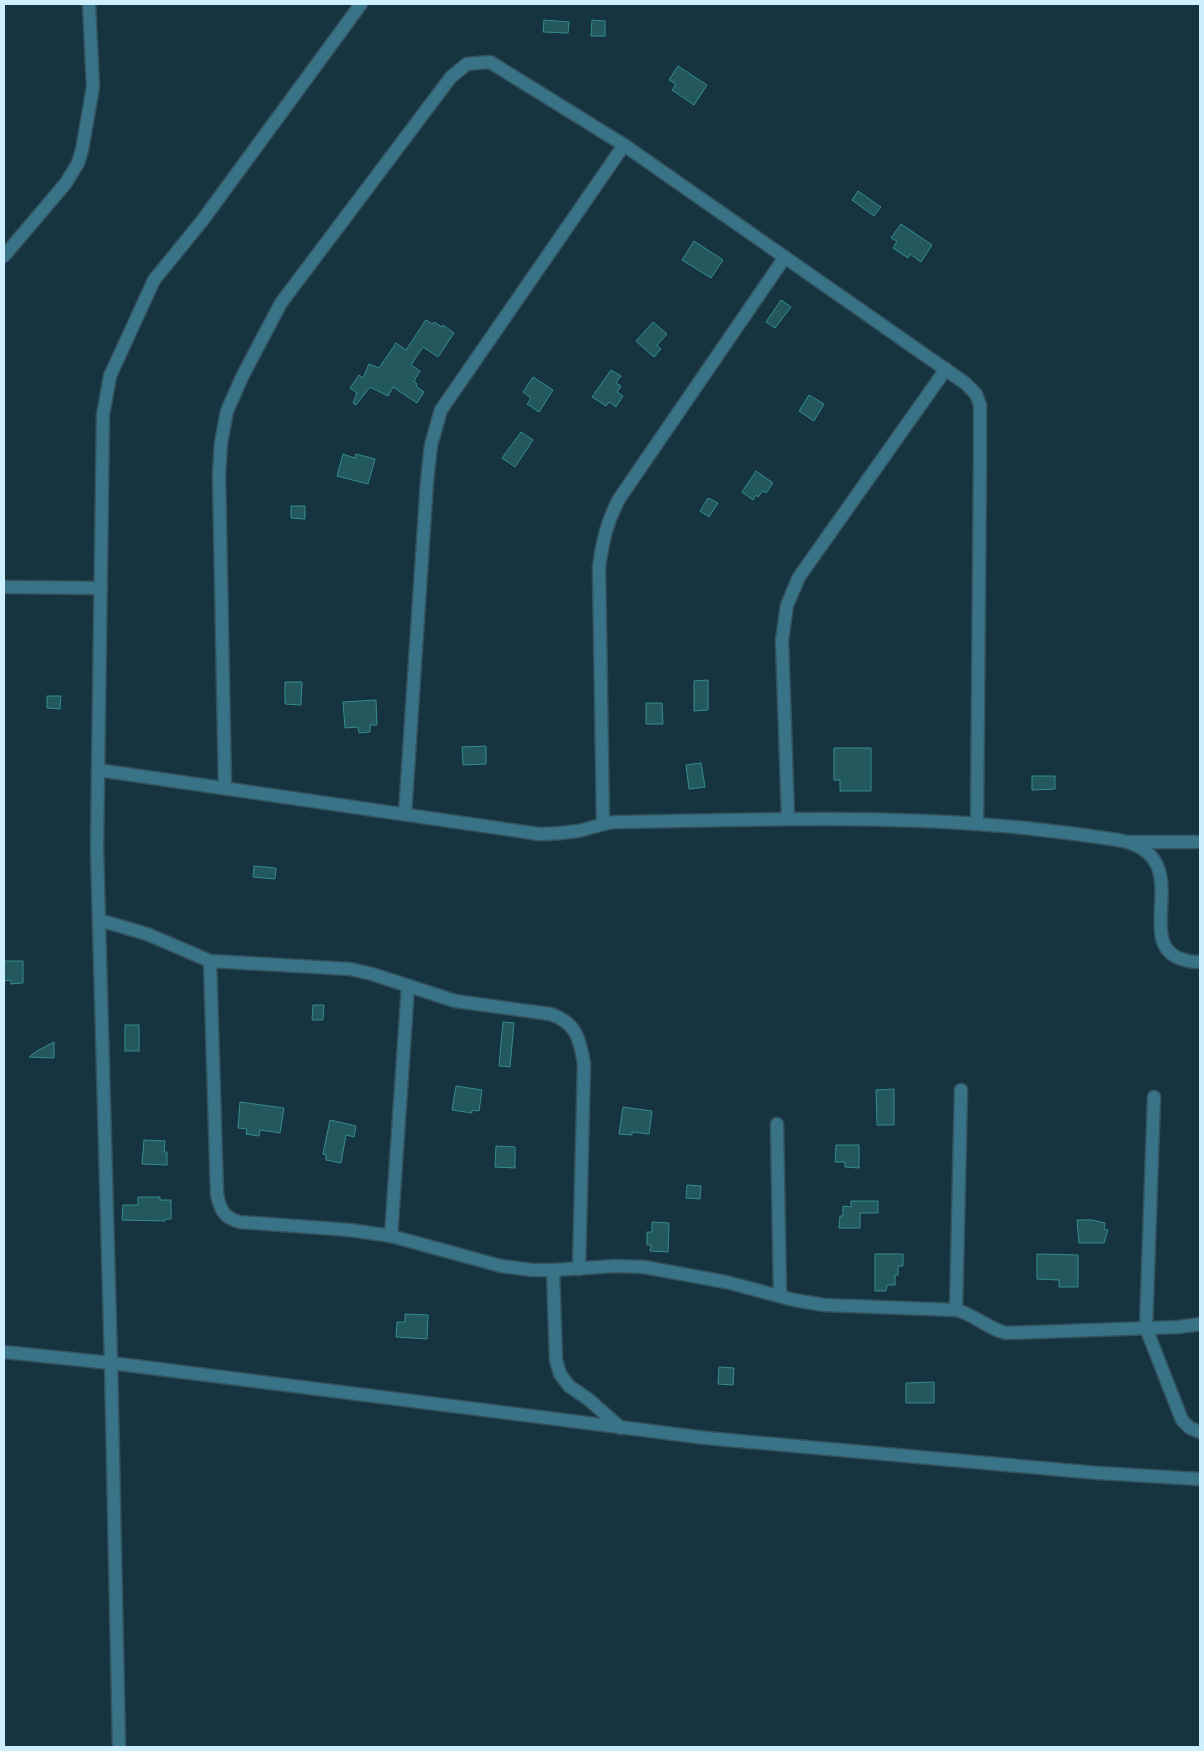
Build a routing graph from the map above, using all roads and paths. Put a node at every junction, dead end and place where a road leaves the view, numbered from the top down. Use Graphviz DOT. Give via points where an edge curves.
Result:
graph roads {
  1 [pos="89,4"];
  2 [pos="361,4"];
  3 [pos="624,145"];
  4 [pos="4,256"];
  5 [pos="785,257"];
  6 [pos="946,369"];
  7 [pos="4,587"];
  8 [pos="101,588"];
  9 [pos="98,770"];
  10 [pos="225,788"];
  11 [pos="405,814"];
  12 [pos="788,818"];
  13 [pos="603,823"];
  14 [pos="976,823"];
  15 [pos="1128,842"];
  16 [pos="1200,842"];
  17 [pos="99,920"];
  18 [pos="210,961"];
  19 [pos="1200,962"];
  20 [pos="408,986"];
  21 [pos="961,1090"];
  22 [pos="1154,1097"];
  23 [pos="777,1124"];
  24 [pos="392,1236"];
  25 [pos="579,1269"];
  26 [pos="553,1270"];
  27 [pos="780,1295"];
  28 [pos="956,1310"];
  29 [pos="1200,1324"];
  30 [pos="1146,1328"];
  31 [pos="4,1352"];
  32 [pos="111,1363"];
  33 [pos="621,1428"];
  34 [pos="1200,1432"];
  35 [pos="1200,1479"];
  36 [pos="119,1747"];
  1 -- 4 [label="street" via="93,87 78,164 66,183"];
  2 -- 8 [label="street" via="202,221 154,280 110,376 103,415"];
  3 -- 5 [label="street"];
  3 -- 10 [label="street" via="496,65 490,62 467,64 451,78 281,303 228,411 222,443 219,474"];
  3 -- 11 [label="street" via="441,410 431,445 426,481"];
  5 -- 6 [label="street"];
  5 -- 13 [label="street" via="609,517 599,567"];
  6 -- 12 [label="street" via="799,577 787,605 782,640"];
  6 -- 14 [label="street" via="976,394 980,406"];
  7 -- 8 [label="street"];
  8 -- 9 [label="street"];
  9 -- 10 [label="street"];
  9 -- 17 [label="street"];
  10 -- 11 [label="street"];
  11 -- 13 [label="street" via="538,834 560,834"];
  12 -- 13 [label="street"];
  12 -- 14 [label="street"];
  14 -- 15 [label="street"];
  15 -- 16 [label="street"];
  15 -- 19 [label="street" via="1150,853 1156,862 1161,887 1161,938 1166,947 1184,960"];
  17 -- 18 [label="street" via="147,934"];
  17 -- 32 [label="street"];
  18 -- 20 [label="street" via="350,969"];
  18 -- 24 [label="street" via="217,1194 223,1214 240,1222"];
  20 -- 24 [label="street"];
  20 -- 25 [label="street" via="455,1001 550,1014 563,1018 572,1026 584,1064"];
  21 -- 28 [label="street"];
  22 -- 30 [label="street"];
  23 -- 27 [label="street"];
  24 -- 26 [label="street" via="501,1266"];
  25 -- 26 [label="street"];
  25 -- 27 [label="street" via="644,1267"];
  26 -- 33 [label="street" via="556,1360 560,1374 569,1386"];
  27 -- 28 [label="street" via="840,1307"];
  28 -- 30 [label="street" via="1006,1334"];
  29 -- 30 [label="street"];
  30 -- 34 [label="street" via="1182,1420"];
  31 -- 32 [label="street"];
  32 -- 33 [label="street"];
  32 -- 36 [label="street"];
  33 -- 35 [label="street" via="1098,1473"];
}
